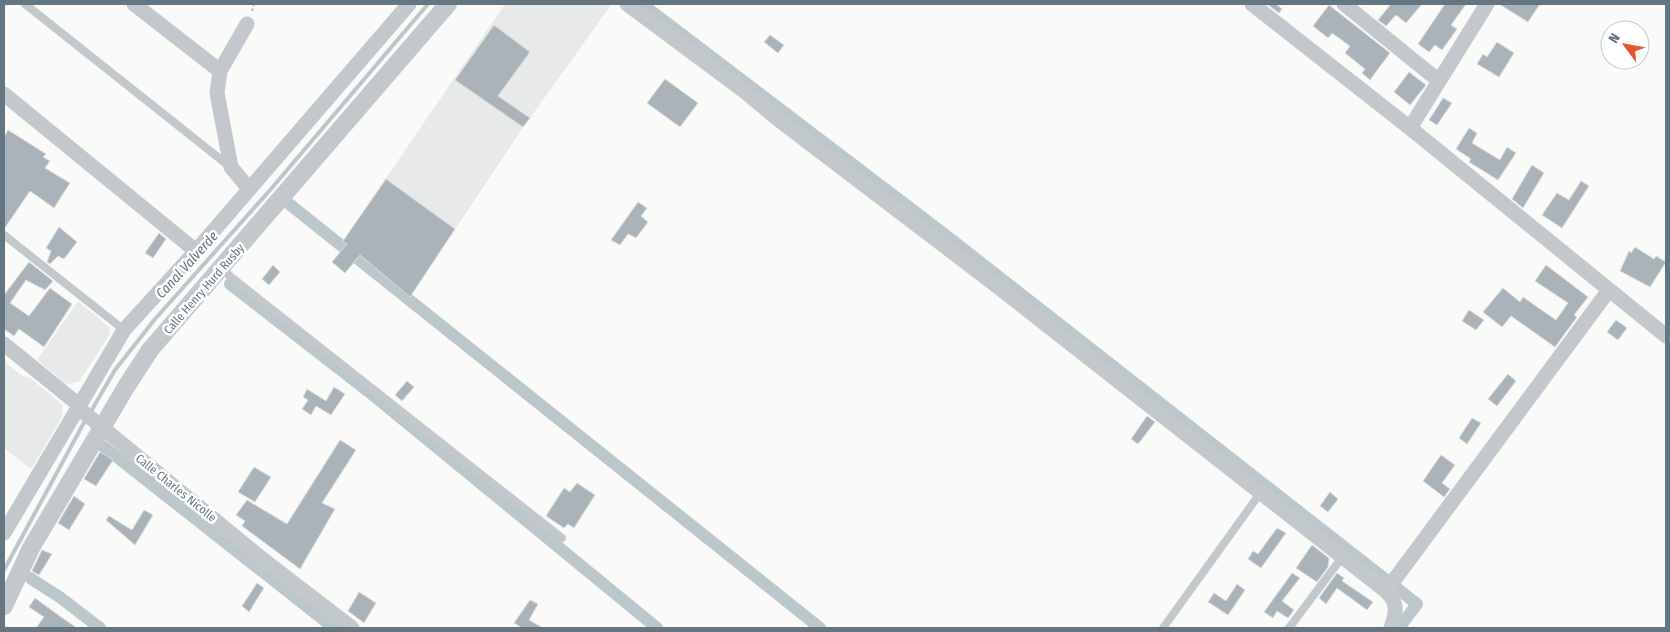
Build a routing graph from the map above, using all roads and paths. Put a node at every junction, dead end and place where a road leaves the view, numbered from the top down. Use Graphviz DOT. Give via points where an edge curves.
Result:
graph roads {
  1 [pos="25,4"];
  2 [pos="134,4"];
  3 [pos="409,4"];
  4 [pos="448,4"];
  5 [pos="627,4"];
  6 [pos="1252,4"];
  7 [pos="1344,4"];
  8 [pos="1487,4"];
  9 [pos="247,24"];
  10 [pos="220,70"];
  11 [pos="1439,82"];
  12 [pos="4,94"];
  13 [pos="1410,128"];
  14 [pos="231,167"];
  15 [pos="249,189"];
  16 [pos="4,235"];
  17 [pos="196,251"];
  18 [pos="222,269"];
  19 [pos="1609,290"];
  20 [pos="124,330"];
  21 [pos="1666,336"];
  22 [pos="4,344"];
  23 [pos="80,408"];
  24 [pos="99,425"];
  25 [pos="1261,492"];
  26 [pos="4,532"];
  27 [pos="562,538"];
  28 [pos="1343,556"];
  29 [pos="1386,592"];
  30 [pos="4,606"];
  31 [pos="352,628"];
  32 [pos="1163,628"];
  33 [pos="1289,628"];
  34 [pos="1390,628"];
  1 -- 14 [label="lane"];
  2 -- 10 [label="street"];
  3 -- 15 [label="street"];
  4 -- 18 [label="street, Calle Henry Hurd Rusby"];
  5 -- 25 [label="street" via="744,90"];
  6 -- 13 [label="street"];
  7 -- 11 [label="street"];
  8 -- 11 [label="street"];
  9 -- 10 [label="street"];
  10 -- 14 [label="street" via="217,93"];
  11 -- 13 [label="street"];
  12 -- 17 [label="street"];
  13 -- 19 [label="street"];
  14 -- 15 [label="street"];
  15 -- 17 [label="street"];
  16 -- 20 [label="lane"];
  17 -- 20 [label="street"];
  18 -- 24 [label="street, Calle Henry Hurd Rusby" via="150,350"];
  18 -- 27 [label="lane"];
  19 -- 21 [label="street"];
  19 -- 29 [label="street"];
  20 -- 23 [label="street"];
  22 -- 23 [label="street, Calle Charles Nicolle"];
  23 -- 24 [label="street, Calle Charles Nicolle"];
  23 -- 26 [label="street"];
  24 -- 30 [label="street, Calle Henry Hurd Rusby" via="31,548"];
  24 -- 31 [label="street, Calle Charles Nicolle"];
  25 -- 28 [label="street"];
  25 -- 32 [label="lane"];
  28 -- 29 [label="street"];
  28 -- 33 [label="lane"];
  29 -- 34 [label="street" via="1394,598 1396,606"];
}
